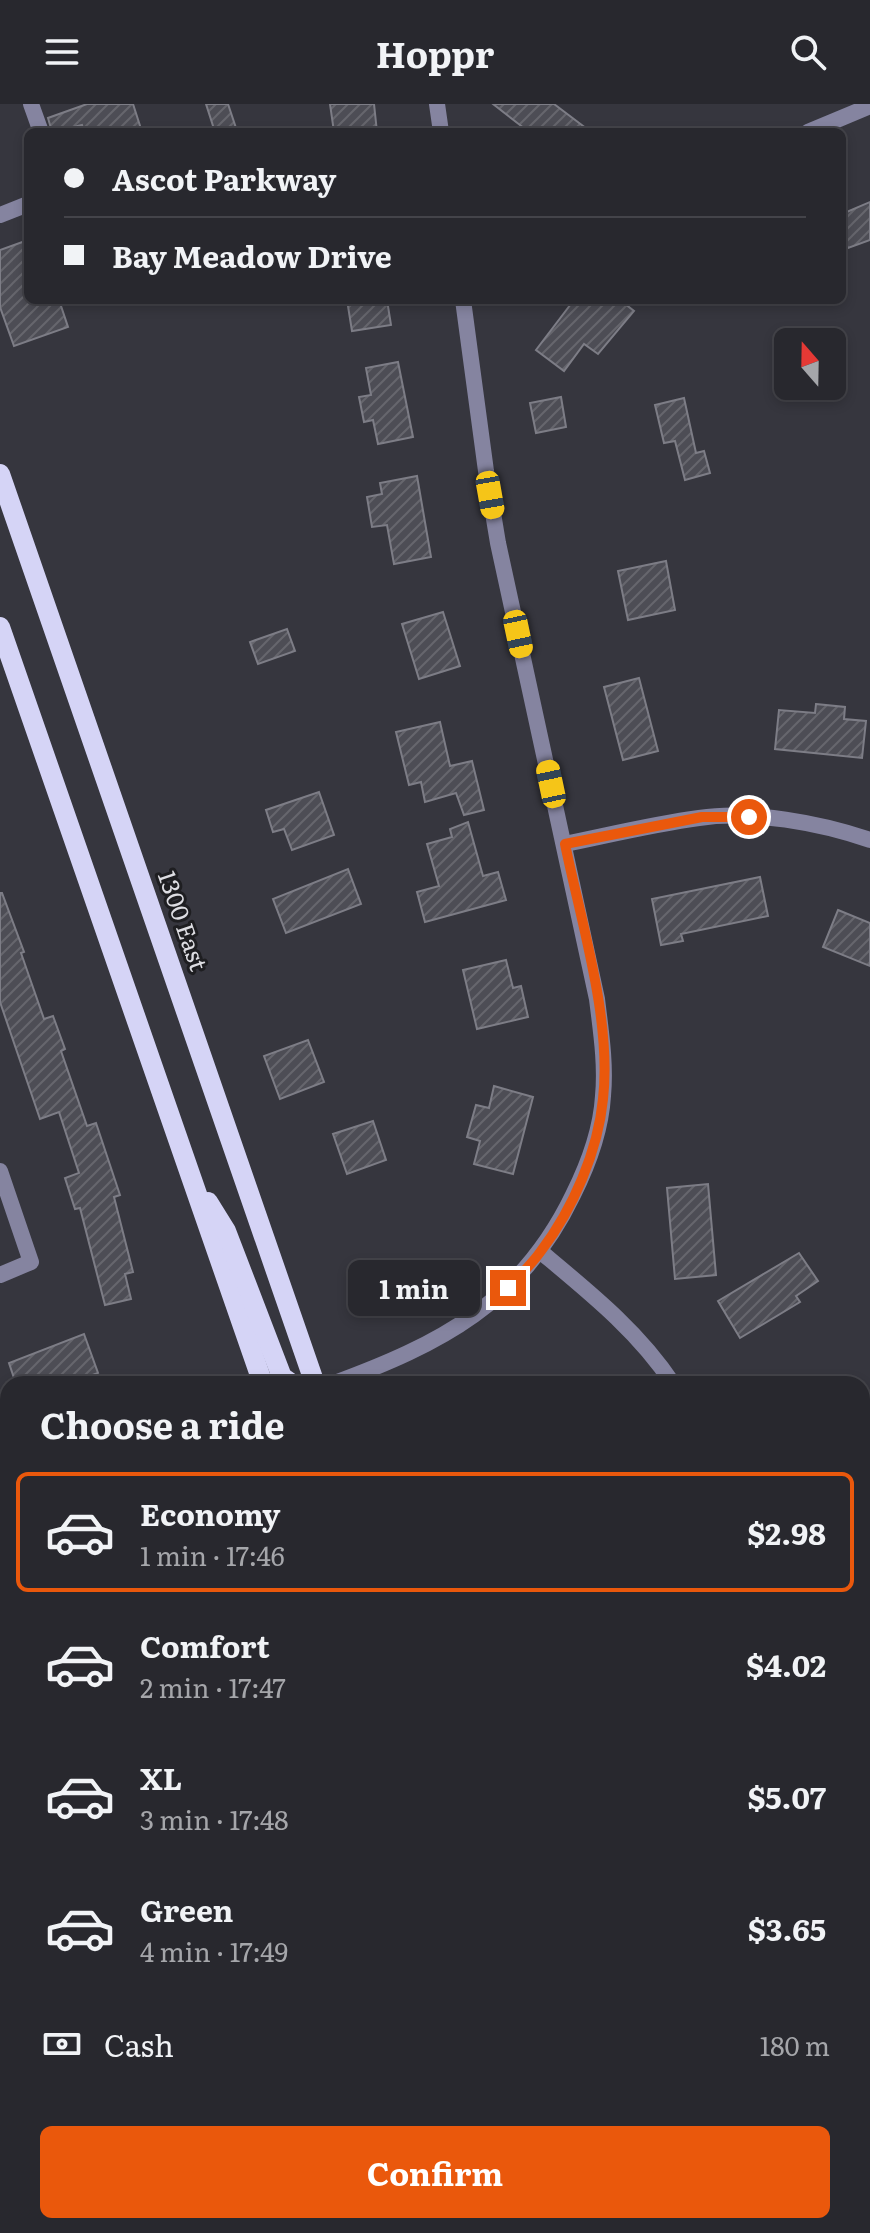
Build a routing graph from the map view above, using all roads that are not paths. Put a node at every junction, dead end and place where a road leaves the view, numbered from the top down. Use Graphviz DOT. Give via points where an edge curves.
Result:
graph roads {
  1 [pos="31,104"];
  2 [pos="437,104"];
  3 [pos="870,106"];
  4 [pos="40,128"];
  5 [pos="440,128"];
  6 [pos="818,128"];
  7 [pos="24,206"];
  8 [pos="0,215"];
  9 [pos="464,304"];
  10 [pos="0,474"];
  11 [pos="0,627"];
  12 [pos="4,653"];
  13 [pos="870,840"];
  14 [pos="565,844"];
  15 [pos="0,1171"];
  16 [pos="190,1171"];
  17 [pos="541,1252"];
  18 [pos="0,1275"];
  19 [pos="260,1376"];
  20 [pos="282,1376"];
  21 [pos="312,1376"];
  22 [pos="352,1376"];
  23 [pos="668,1376"];
  1 -- 4 [label="street"];
  2 -- 5 [label="street"];
  3 -- 6 [label="street"];
  7 -- 8 [label="street"];
  9 -- 14 [label="street" via="498,543"];
  10 -- 21 [label="main road, 1300 East"];
  11 -- 12 [label="main road"];
  12 -- 16 [label="main road"];
  13 -- 14 [label="street" via="773,818 702,817"];
  14 -- 17 [label="street" via="597,999 603,1099 582,1176"];
  15 -- 18 [label="street" via="31,1262"];
  16 -- 19 [label="main road"];
  16 -- 20 [label="main road" via="226,1231"];
  17 -- 22 [label="street" via="508,1288 450,1331"];
  17 -- 23 [label="street" via="606,1306"];
}
